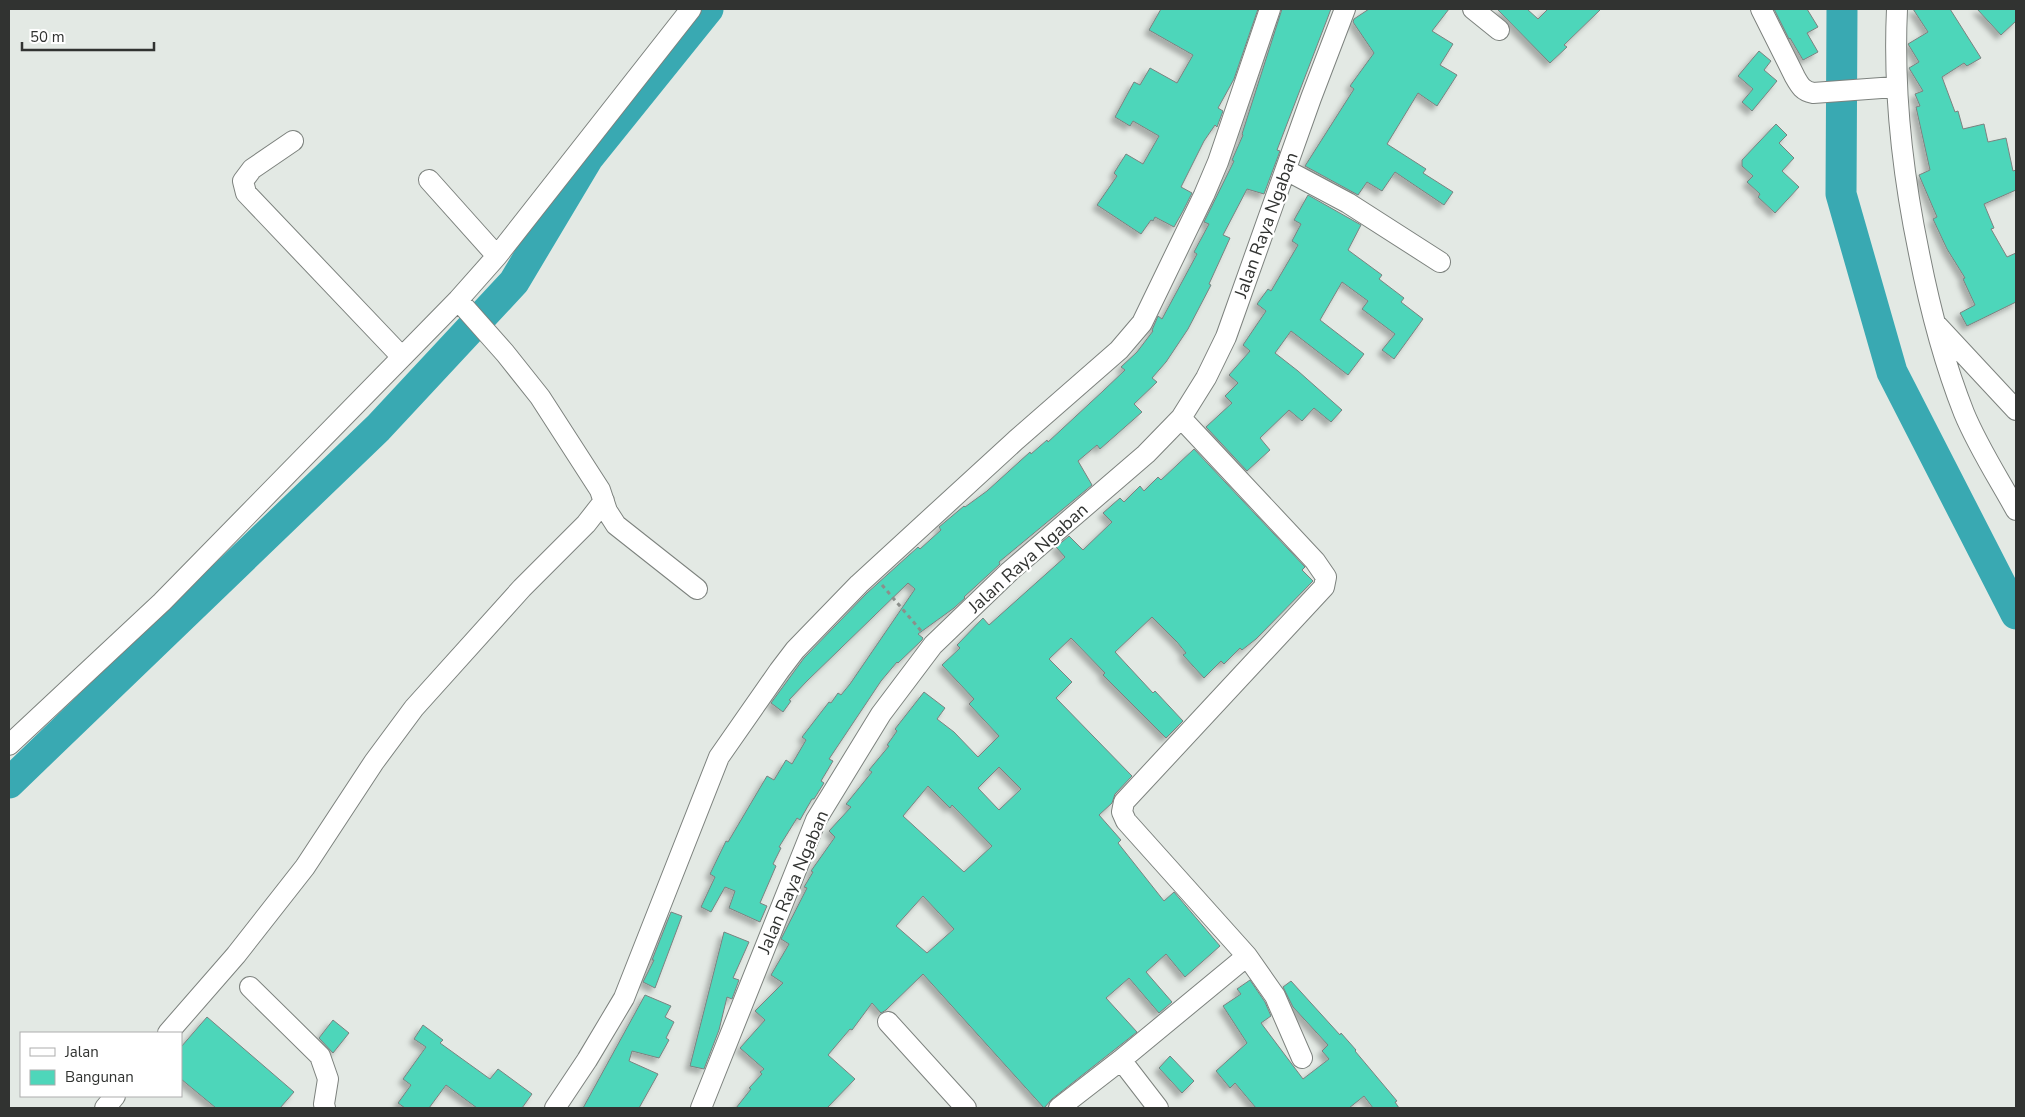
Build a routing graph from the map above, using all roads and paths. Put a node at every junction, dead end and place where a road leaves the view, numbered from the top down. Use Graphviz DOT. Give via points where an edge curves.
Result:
graph roads {
  1 [pos="691,9"];
  2 [pos="1270,9"];
  3 [pos="1345,9"];
  4 [pos="1474,9"];
  5 [pos="1760,9"];
  6 [pos="1897,9"];
  7 [pos="1499,30"];
  8 [pos="1895,88"];
  9 [pos="293,141"];
  10 [pos="1286,170"];
  11 [pos="429,180"];
  12 [pos="497,256"];
  13 [pos="1440,262"];
  14 [pos="458,300"];
  15 [pos="1932,320"];
  16 [pos="402,357"];
  17 [pos="2016,410"];
  18 [pos="1181,418"];
  19 [pos="604,501"];
  20 [pos="2016,510"];
  21 [pos="885,588"];
  22 [pos="697,589"];
  23 [pos="916,625"];
  24 [pos="9,744"];
  25 [pos="1246,956"];
  26 [pos="250,987"];
  27 [pos="888,1022"];
  28 [pos="169,1032"];
  29 [pos="1302,1058"];
  30 [pos="1121,1060"];
  31 [pos="114,1097"];
  32 [pos="105,1108"];
  33 [pos="325,1108"];
  34 [pos="555,1108"];
  35 [pos="701,1108"];
  36 [pos="966,1108"];
  37 [pos="1059,1108"];
  38 [pos="1158,1108"];
  1 -- 12 [label="street"];
  2 -- 34 [label="street" via="1218,162 1142,322 1119,350 859,584 779,671 719,757 624,998"];
  3 -- 10 [label="street, Jalan Raya Ngaban"];
  4 -- 7 [label="street"];
  5 -- 8 [label="street" via="1800,87 1814,93"];
  6 -- 8 [label="street"];
  8 -- 15 [label="street" via="1907,197"];
  9 -- 16 [label="street" via="252,169 243,181 246,193"];
  10 -- 13 [label="street" via="1348,203"];
  10 -- 18 [label="street, Jalan Raya Ngaban" via="1226,338"];
  11 -- 12 [label="street"];
  12 -- 14 [label="street"];
  14 -- 16 [label="street"];
  14 -- 19 [label="street" via="540,398"];
  15 -- 17 [label="street"];
  15 -- 20 [label="street" via="1965,416"];
  16 -- 24 [label="street" via="162,602"];
  18 -- 25 [label="street" via="1315,561 1326,577 1324,587 1124,802 1122,812 1126,821"];
  18 -- 35 [label="street, Jalan Raya Ngaban" via="1146,454 972,607 933,646 886,707 816,820"];
  19 -- 22 [label="street" via="616,525"];
  19 -- 28 [label="street" via="414,708 374,762 305,868"];
  21 -- 23 [label="path"];
  25 -- 29 [label="street" via="1276,996"];
  25 -- 30 [label="street"];
  26 -- 33 [label="street" via="320,1056 328,1080"];
  27 -- 36 [label="street"];
  30 -- 37 [label="street"];
  30 -- 38 [label="street"];
  31 -- 32 [label="street"];
}
